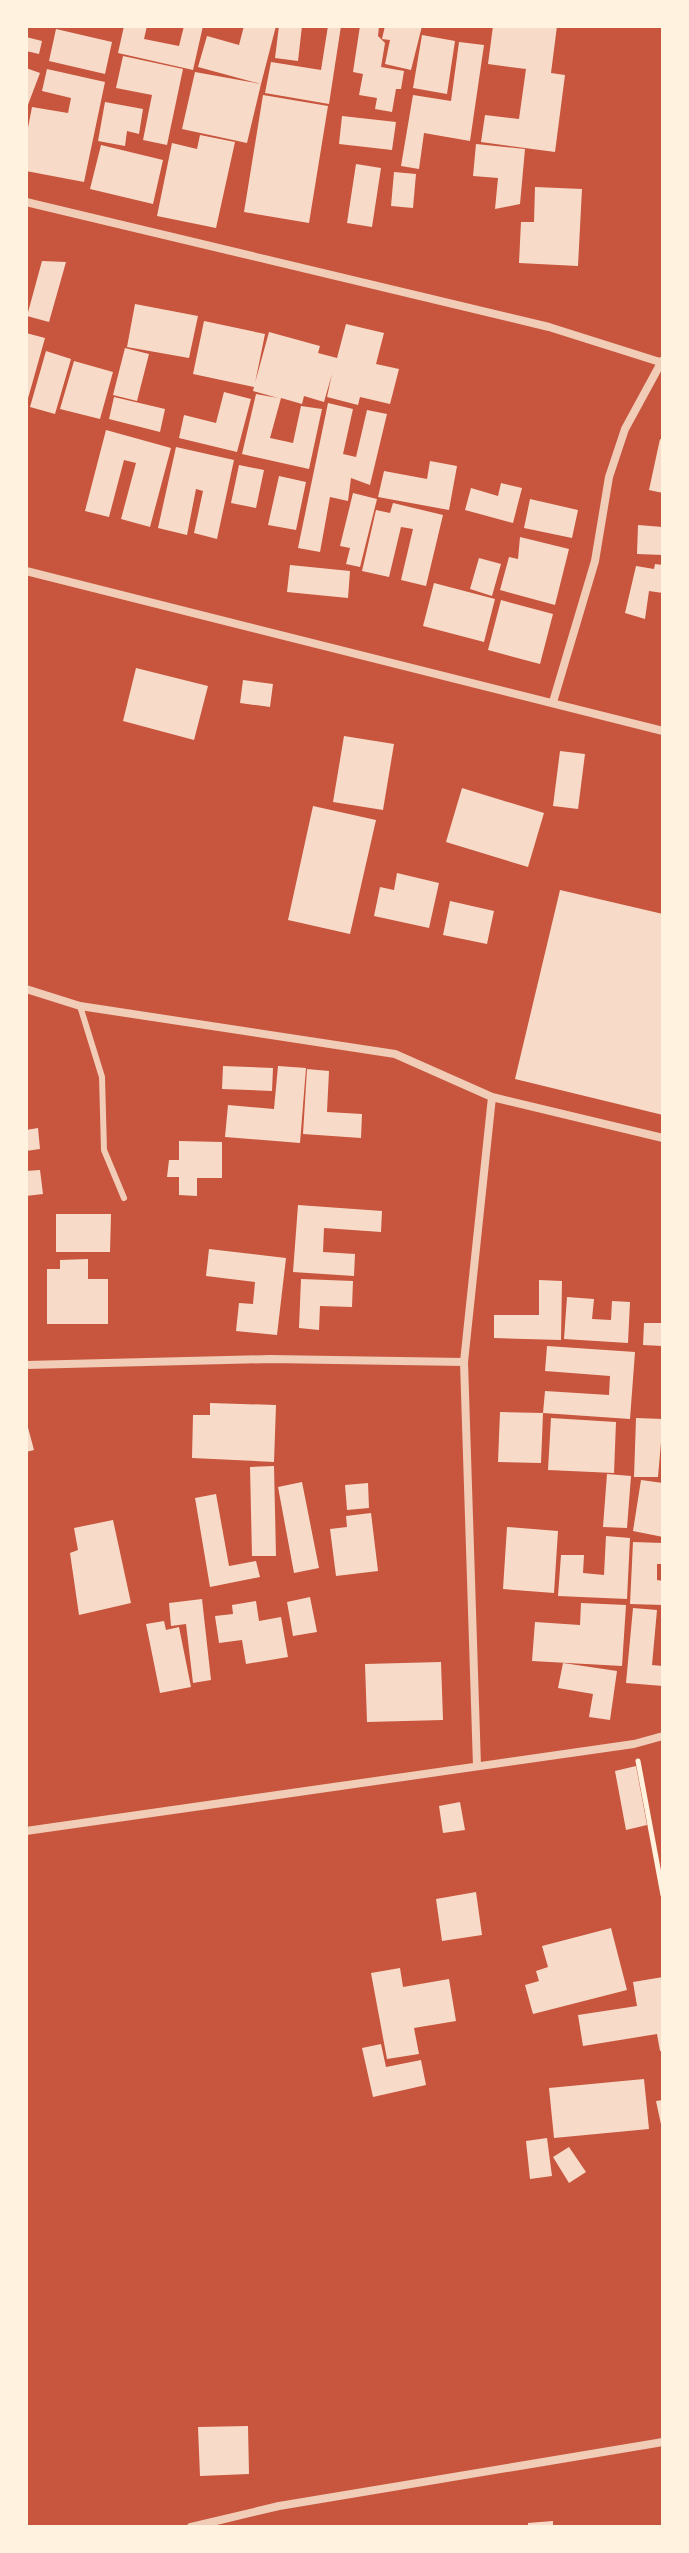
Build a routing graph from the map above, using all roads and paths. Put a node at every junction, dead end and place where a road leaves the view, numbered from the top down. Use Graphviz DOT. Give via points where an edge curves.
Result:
graph roads {
  1 [pos="26,202"];
  2 [pos="662,362"];
  3 [pos="26,571"];
  4 [pos="553,702"];
  5 [pos="663,731"];
  6 [pos="26,989"];
  7 [pos="80,1006"];
  8 [pos="492,1097"];
  9 [pos="663,1138"];
  10 [pos="124,1198"];
  11 [pos="464,1362"];
  12 [pos="26,1365"];
  13 [pos="663,1736"];
  14 [pos="634,1744"];
  15 [pos="477,1766"];
  16 [pos="26,1831"];
  17 [pos="663,1895"];
  18 [pos="663,2442"];
  19 [pos="191,2527"];
  1 -- 2 [label="street" via="549,327"];
  2 -- 4 [label="street" via="625,429 609,477 595,561"];
  3 -- 4 [label="street"];
  4 -- 5 [label="street"];
  6 -- 7 [label="street"];
  7 -- 8 [label="street" via="395,1054"];
  7 -- 10 [label="lane" via="102,1077 104,1150"];
  8 -- 9 [label="street"];
  8 -- 11 [label="street"];
  11 -- 12 [label="street" via="270,1359"];
  11 -- 15 [label="street"];
  13 -- 14 [label="street"];
  14 -- 15 [label="street"];
  14 -- 17 [label="path"];
  15 -- 16 [label="street"];
  18 -- 19 [label="street" via="279,2506"];
}
